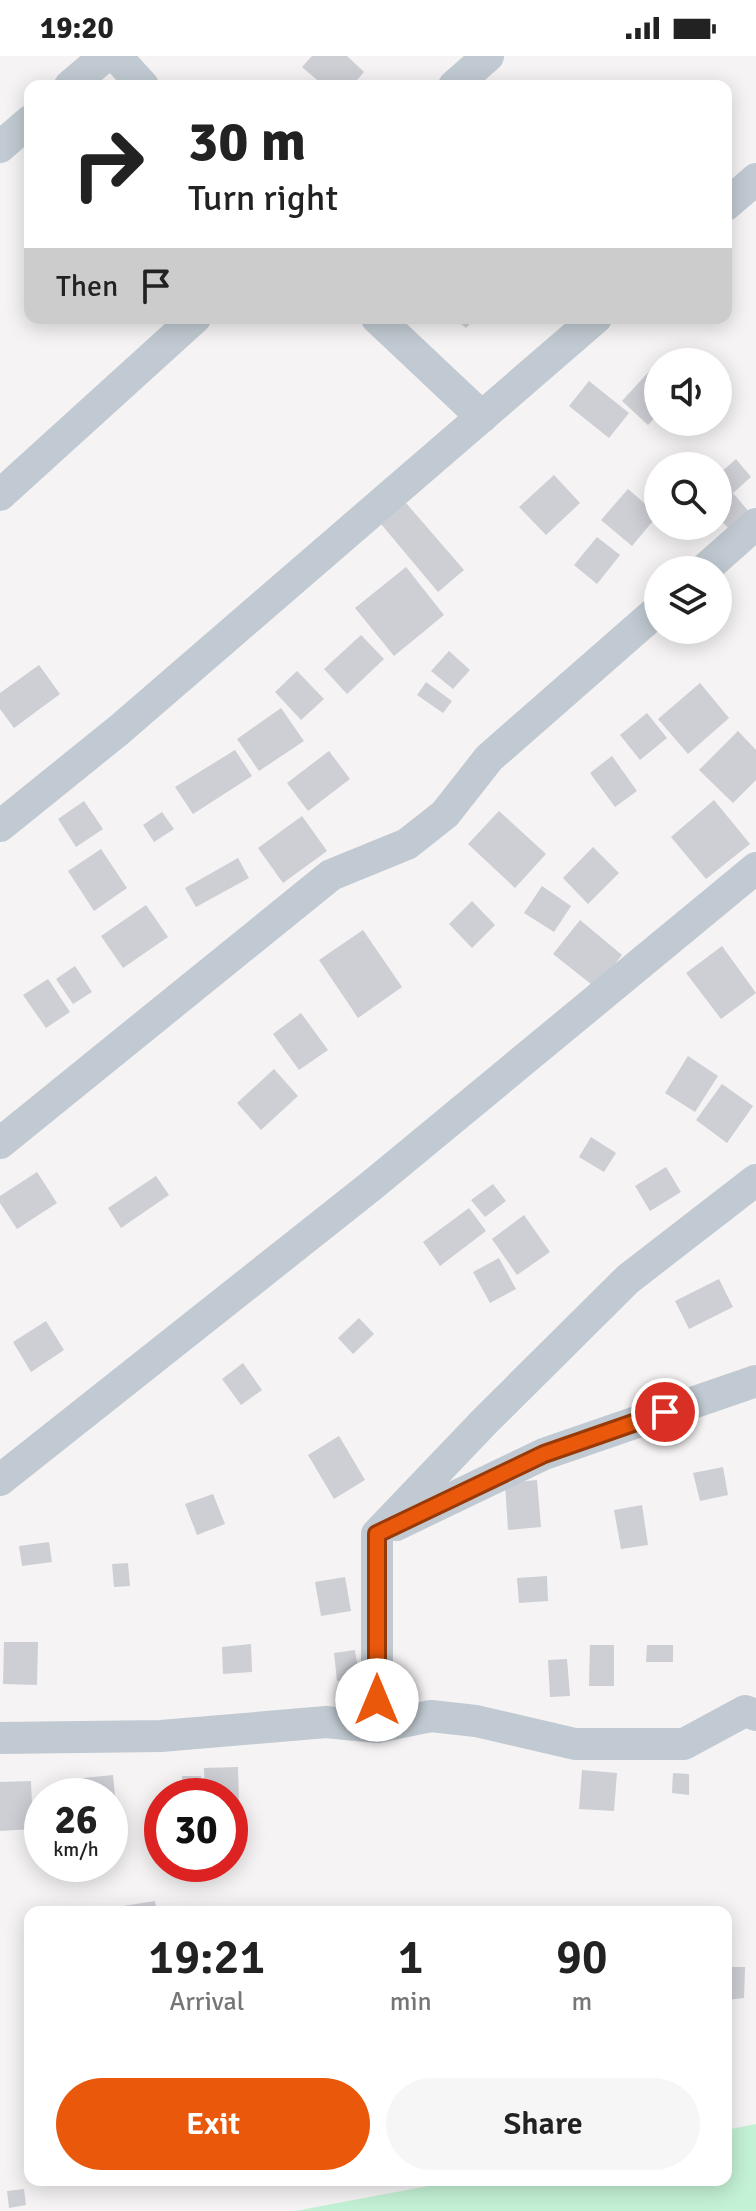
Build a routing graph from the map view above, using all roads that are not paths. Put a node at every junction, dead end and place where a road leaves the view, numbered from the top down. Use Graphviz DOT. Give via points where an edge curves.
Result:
graph roads {
  1 [pos="105,56"];
  2 [pos="116,56"];
  3 [pos="488,56"];
  4 [pos="77,80"];
  5 [pos="138,80"];
  6 [pos="461,80"];
  7 [pos="24,126"];
  8 [pos="0,147"];
  9 [pos="756,179"];
  10 [pos="732,200"];
  11 [pos="188,324"];
  12 [pos="383,324"];
  13 [pos="589,324"];
  14 [pos="482,417"];
  15 [pos="0,495"];
  16 [pos="756,524"];
  17 [pos="720,556"];
  18 [pos="644,622"];
  19 [pos="0,826"];
  20 [pos="756,868"];
  21 [pos="0,1143"];
  22 [pos="756,1180"];
  23 [pos="756,1381"];
  24 [pos="0,1480"];
  25 [pos="377,1534"];
  26 [pos="756,1715"];
  27 [pos="377,1727"];
  28 [pos="0,1738"];
  1 -- 4 [label="street"];
  2 -- 5 [label="street"];
  3 -- 6 [label="street"];
  7 -- 8 [label="street"];
  9 -- 10 [label="street"];
  11 -- 15 [label="street"];
  12 -- 14 [label="street"];
  13 -- 14 [label="street"];
  14 -- 19 [label="street"];
  16 -- 17 [label="street"];
  18 -- 21 [label="street" via="489,758 445,814 407,844 331,875"];
  20 -- 24 [label="street" via="371,1186"];
  22 -- 25 [label="street" via="628,1279"];
  23 -- 25 [label="street" via="544,1454"];
  25 -- 27 [label="street"];
  26 -- 27 [label="street" via="745,1711 684,1744 575,1744 431,1716"];
  27 -- 28 [label="street" via="326,1722 161,1736"];
}
